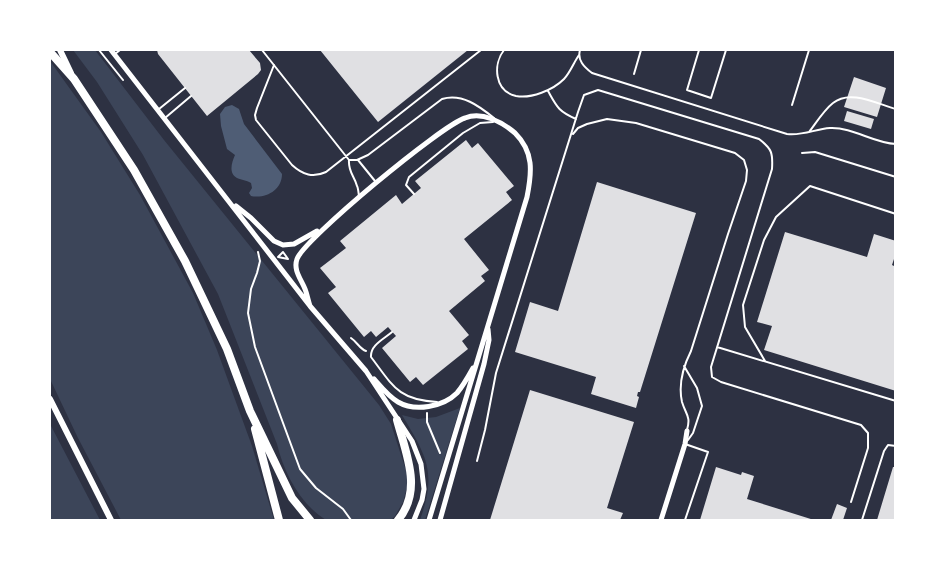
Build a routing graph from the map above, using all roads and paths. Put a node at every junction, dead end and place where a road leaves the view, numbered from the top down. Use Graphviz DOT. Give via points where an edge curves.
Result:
graph roads {
  1 [pos="60,50"];
  2 [pos="262,50"];
  3 [pos="481,50"];
  4 [pos="504,50"];
  5 [pos="580,50"];
  6 [pos="641,50"];
  7 [pos="699,50"];
  8 [pos="726,50"];
  9 [pos="809,50"];
  10 [pos="115,51"];
  11 [pos="50,52"];
  12 [pos="579,54"];
  13 [pos="274,65"];
  14 [pos="634,74"];
  15 [pos="74,79"];
  16 [pos="185,88"];
  17 [pos="548,91"];
  18 [pos="191,96"];
  19 [pos="792,105"];
  20 [pos="159,109"];
  21 [pos="896,109"];
  22 [pos="165,118"];
  23 [pos="576,119"];
  24 [pos="499,121"];
  25 [pos="809,132"];
  26 [pos="571,136"];
  27 [pos="896,144"];
  28 [pos="802,153"];
  29 [pos="346,156"];
  30 [pos="349,160"];
  31 [pos="357,160"];
  32 [pos="896,177"];
  33 [pos="377,183"];
  34 [pos="414,194"];
  35 [pos="359,198"];
  36 [pos="230,201"];
  37 [pos="896,214"];
  38 [pos="328,224"];
  39 [pos="260,261"];
  40 [pos="310,306"];
  41 [pos="488,324"];
  42 [pos="392,332"];
  43 [pos="351,338"];
  44 [pos="717,347"];
  45 [pos="370,353"];
  46 [pos="765,362"];
  47 [pos="476,363"];
  48 [pos="684,366"];
  49 [pos="366,371"];
  50 [pos="50,399"];
  51 [pos="896,401"];
  52 [pos="441,402"];
  53 [pos="427,406"];
  54 [pos="250,411"];
  55 [pos="397,420"];
  56 [pos="687,431"];
  57 [pos="684,444"];
  58 [pos="896,446"];
  59 [pos="441,459"];
  60 [pos="477,461"];
  61 [pos="851,502"];
  62 [pos="111,520"];
  63 [pos="279,520"];
  64 [pos="310,520"];
  65 [pos="351,520"];
  66 [pos="398,520"];
  67 [pos="414,520"];
  68 [pos="429,520"];
  69 [pos="440,520"];
  70 [pos="661,520"];
  71 [pos="686,520"];
  72 [pos="862,520"];
  1 -- 15 [label="street"];
  2 -- 13 [label="lane"];
  3 -- 29 [label="lane"];
  4 -- 17 [label="lane" via="497,74 507,92 530,96"];
  5 -- 12 [label="lane"];
  6 -- 14 [label="lane"];
  7 -- 8 [label="lane" via="687,90 711,98"];
  9 -- 19 [label="lane"];
  10 -- 20 [label="street"];
  11 -- 15 [label="main road"];
  12 -- 17 [label="lane" via="565,78"];
  12 -- 25 [label="lane" via="583,66 592,73 787,135"];
  13 -- 29 [label="lane"];
  13 -- 29 [label="lane" via="256,120 292,165 309,176 326,172"];
  15 -- 54 [label="main road" via="134,170 184,261 227,349"];
  16 -- 20 [label="lane"];
  17 -- 23 [label="lane" via="558,108"];
  18 -- 22 [label="lane"];
  20 -- 22 [label="street"];
  21 -- 25 [label="lane" via="843,97 831,104"];
  22 -- 36 [label="street"];
  23 -- 26 [label="lane"];
  23 -- 44 [label="lane" via="584,95 598,90 759,139 768,146 773,156 772,170"];
  24 -- 31 [label="lane" via="479,106 449,97"];
  24 -- 33 [label="street" via="466,117"];
  24 -- 34 [label="lane" via="480,123 463,133 409,177 406,185"];
  24 -- 41 [label="street" via="526,148 531,181"];
  25 -- 27 [label="lane" via="844,129"];
  26 -- 48 [label="lane" via="587,124 607,119 636,123 735,153 744,160 746,181"];
  26 -- 60 [label="lane" via="496,373"];
  28 -- 32 [label="lane" via="815,152"];
  29 -- 30 [label="lane"];
  30 -- 31 [label="lane"];
  30 -- 35 [label="lane"];
  31 -- 33 [label="lane"];
  33 -- 35 [label="street"];
  35 -- 38 [label="street"];
  36 -- 38 [label="street" via="274,242 283,245 294,244"];
  36 -- 40 [label="street"];
  37 -- 46 [label="lane" via="810,186 776,217 764,240 743,305 745,327"];
  38 -- 40 [label="street" via="304,247 296,261"];
  39 -- 65 [label="path" via="248,313 255,347 300,469"];
  40 -- 49 [label="street"];
  41 -- 47 [label="street"];
  41 -- 69 [label="street" via="484,364"];
  42 -- 45 [label="lane"];
  43 -- 45 [label="path"];
  44 -- 46 [label="lane"];
  44 -- 61 [label="lane" via="712,377 861,425 868,433 868,448"];
  45 -- 52 [label="lane" via="405,396"];
  46 -- 51 [label="lane"];
  47 -- 52 [label="street" via="457,393"];
  47 -- 68 [label="street"];
  48 -- 56 [label="lane" via="682,401 689,421"];
  48 -- 57 [label="lane" via="702,406 693,433"];
  49 -- 53 [label="street" via="397,402"];
  49 -- 55 [label="street"];
  50 -- 62 [label="street"];
  52 -- 53 [label="street"];
  53 -- 59 [label="path" via="427,422"];
  54 -- 63 [label="main road"];
  54 -- 64 [label="main road" via="292,498"];
  55 -- 66 [label="main road" via="412,481 409,502"];
  55 -- 67 [label="street" via="412,441 424,479 422,500"];
  56 -- 57 [label="street"];
  57 -- 70 [label="street"];
  57 -- 71 [label="lane" via="708,452"];
  58 -- 72 [label="lane" via="888,445 884,451"];
}
